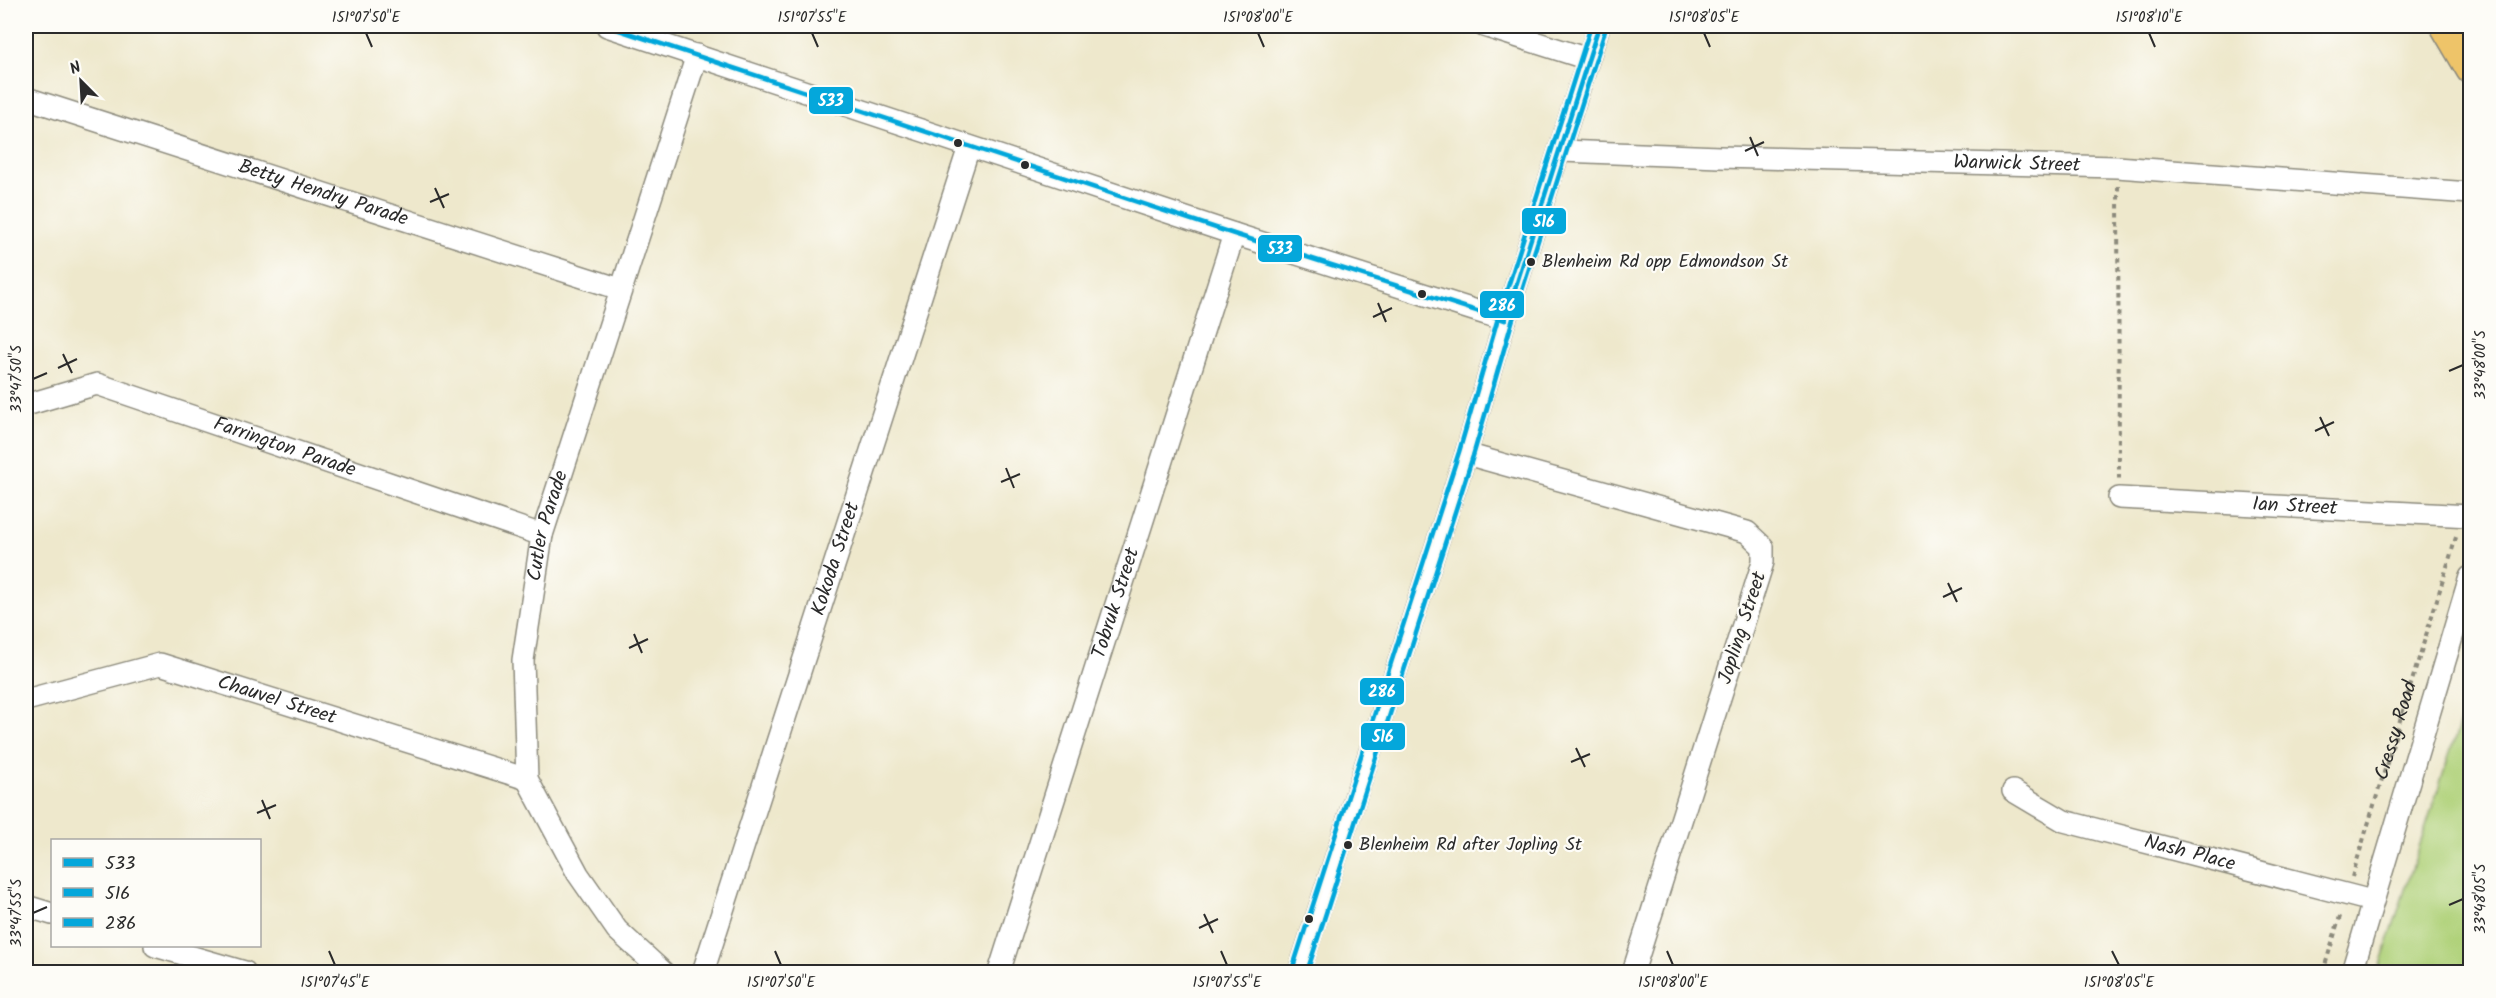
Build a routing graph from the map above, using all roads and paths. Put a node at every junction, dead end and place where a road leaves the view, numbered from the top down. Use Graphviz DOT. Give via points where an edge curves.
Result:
graph roads {
  1 [pos="607,26"];
  2 [pos="1484,26"];
  3 [pos="1599,26"];
  4 [pos="645,32"];
  5 [pos="2457,42"];
  6 [pos="697,55"];
  7 [pos="1588,59"];
  8 [pos="2470,70"];
  9 [pos="26,98"];
  10 [pos="969,147"];
  11 [pos="1561,151"];
  12 [pos="2117,167"];
  13 [pos="2470,193"];
  14 [pos="1234,234"];
  15 [pos="620,289"];
  16 [pos="1505,320"];
  17 [pos="26,405"];
  18 [pos="1466,454"];
  19 [pos="2119,498"];
  20 [pos="2467,515"];
  21 [pos="542,535"];
  22 [pos="2470,577"];
  23 [pos="26,700"];
  24 [pos="527,779"];
  25 [pos="2013,791"];
  26 [pos="2347,894"];
  27 [pos="2372,901"];
  28 [pos="26,906"];
  29 [pos="51,914"];
  30 [pos="162,947"];
  31 [pos="245,972"];
  32 [pos="663,972"];
  33 [pos="703,972"];
  34 [pos="999,972"];
  35 [pos="1299,972"];
  36 [pos="1633,972"];
  37 [pos="2323,972"];
  38 [pos="2352,972"];
  1 -- 4 [label="street"];
  2 -- 7 [label="street"];
  3 -- 7 [label="street"];
  4 -- 6 [label="street"];
  5 -- 8 [label="main road"];
  6 -- 10 [label="street"];
  6 -- 15 [label="street, Cutler Parade"];
  7 -- 11 [label="street"];
  9 -- 15 [label="street, Betty Hendry Parade"];
  10 -- 14 [label="street"];
  10 -- 33 [label="street, Kokoda Street"];
  11 -- 12 [label="street, Warwick Street"];
  11 -- 16 [label="street"];
  12 -- 13 [label="street, Warwick Street"];
  12 -- 19 [label="path"];
  14 -- 16 [label="street"];
  14 -- 34 [label="street, Tobruk Street"];
  15 -- 21 [label="street, Cutler Parade"];
  16 -- 18 [label="street"];
  17 -- 21 [label="street, Farrington Parade" via="97,384"];
  18 -- 35 [label="street"];
  18 -- 36 [label="street, Jopling Street" via="1747,532 1763,547 1763,562"];
  19 -- 20 [label="street, Ian Street"];
  20 -- 26 [label="path, Cressy Road"];
  21 -- 24 [label="street, Cutler Parade" via="523,660"];
  22 -- 27 [label="street, Cressy Road"];
  23 -- 24 [label="street, Chauvel Street" via="160,664"];
  24 -- 32 [label="street, Cutler Parade" via="578,874 617,930"];
  25 -- 26 [label="street, Nash Place" via="2064,821"];
  26 -- 27 [label="street, Nash Place"];
  26 -- 37 [label="path, Cressy Road"];
  27 -- 38 [label="street, Cressy Road"];
  28 -- 29 [label="street"];
  30 -- 31 [label="street"];
}
